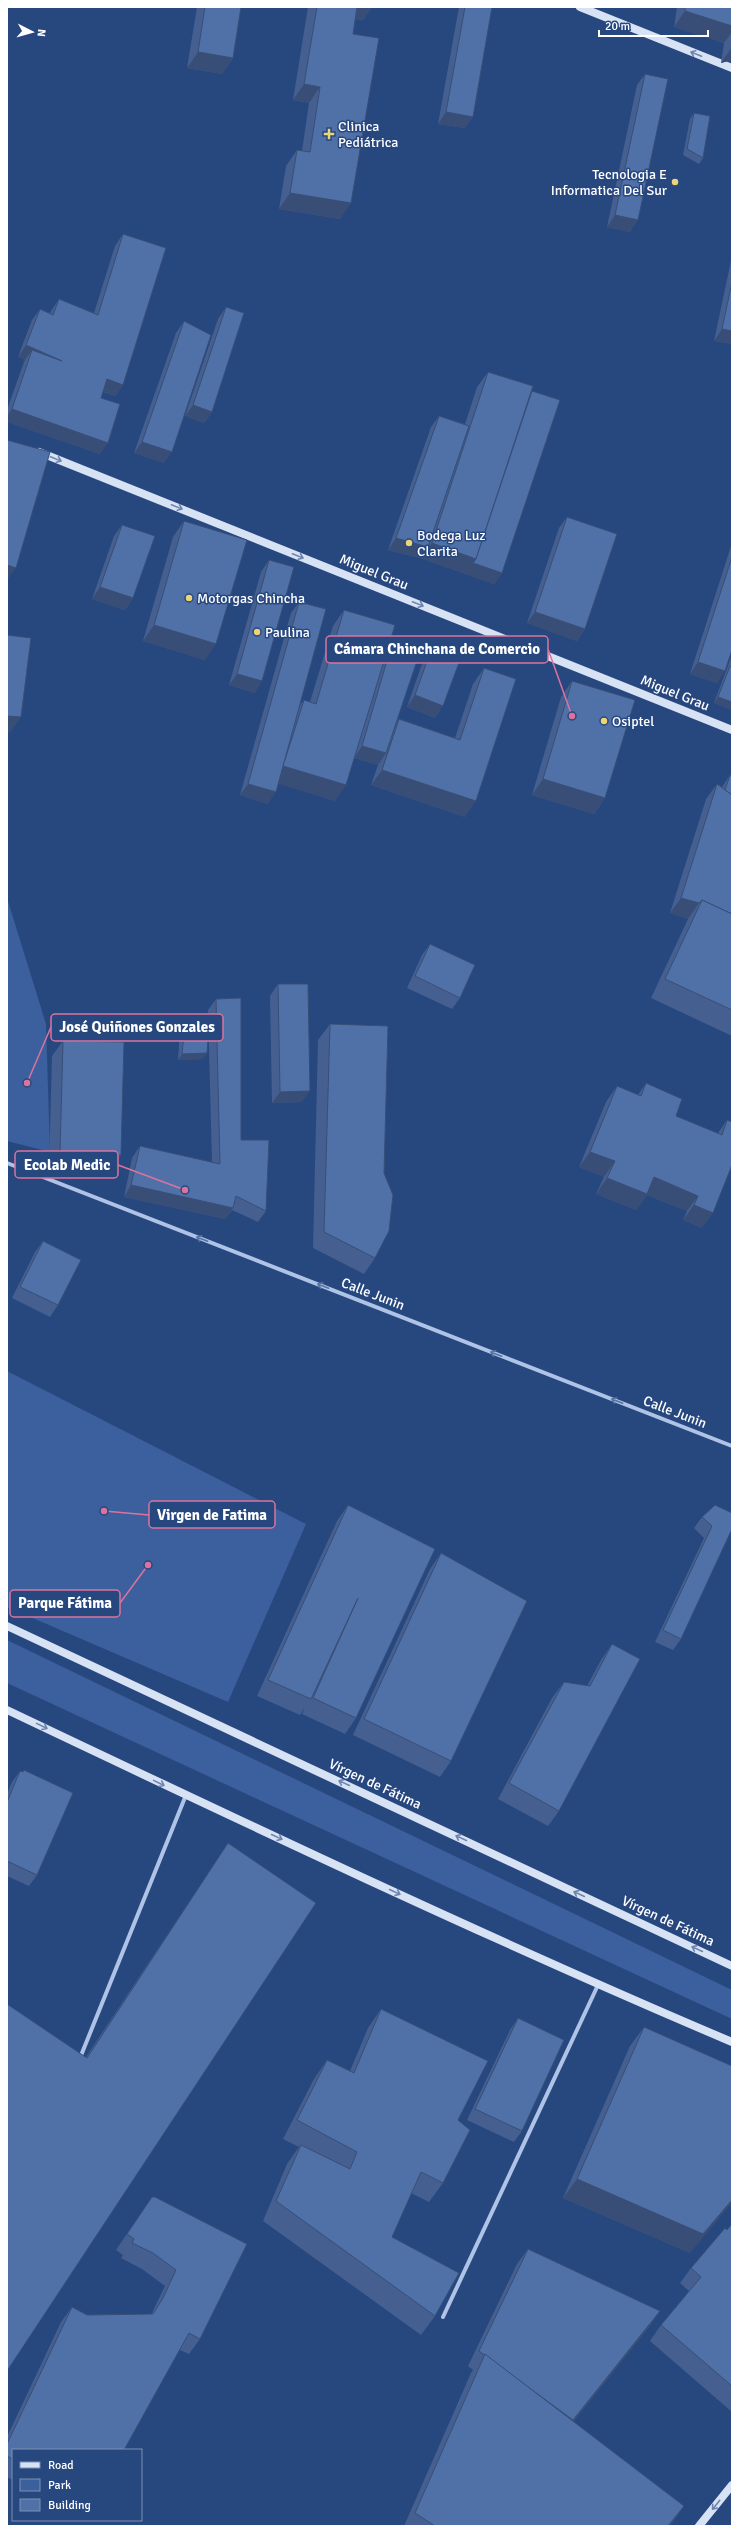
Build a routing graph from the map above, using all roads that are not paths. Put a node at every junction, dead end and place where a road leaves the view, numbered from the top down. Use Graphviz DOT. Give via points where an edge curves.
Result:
graph roads {
  1 [pos="580,7"];
  2 [pos="732,68"];
  3 [pos="29,448"];
  4 [pos="732,730"];
  5 [pos="7,1163"];
  6 [pos="732,1446"];
  7 [pos="7,1626"];
  8 [pos="7,1710"];
  9 [pos="186,1796"];
  10 [pos="732,1966"];
  11 [pos="598,1985"];
  12 [pos="732,2042"];
  13 [pos="78,2063"];
  14 [pos="443,2317"];
  15 [pos="732,2485"];
  16 [pos="699,2526"];
  2 -- 1 [label="street, one-way"];
  3 -- 4 [label="street, Miguel Grau, one-way"];
  6 -- 5 [label="street, Calle Junin, one-way"];
  10 -- 7 [label="street, Vírgen de Fátima, one-way"];
  8 -- 9 [label="street, one-way"];
  9 -- 11 [label="street, one-way"];
  9 -- 13 [label="street"];
  11 -- 12 [label="street"];
  11 -- 14 [label="street"];
  15 -- 16 [label="street, one-way"];
}
